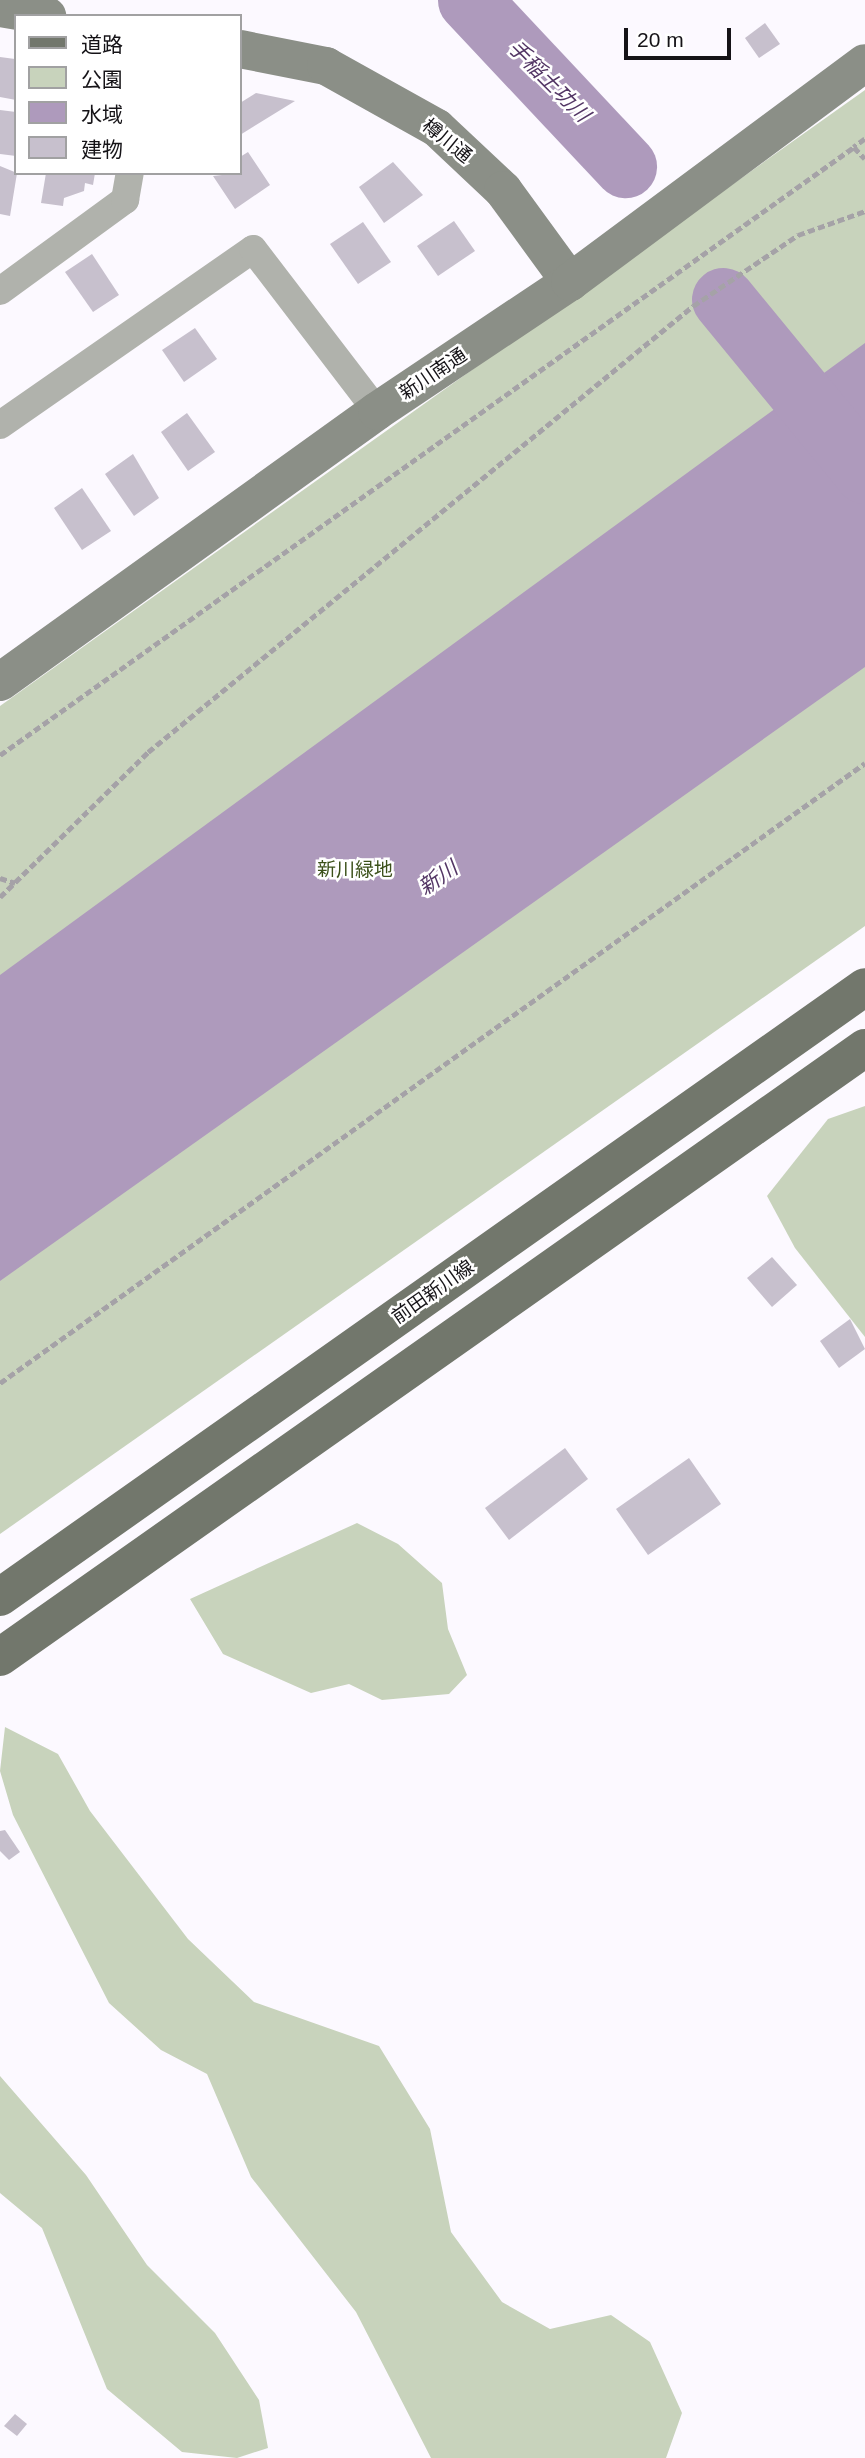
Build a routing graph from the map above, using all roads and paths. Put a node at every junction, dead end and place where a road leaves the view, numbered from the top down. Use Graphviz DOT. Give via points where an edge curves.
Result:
graph roads {
  1 [pos="0,8"];
  2 [pos="35,14"];
  3 [pos="242,49"];
  4 [pos="865,63"];
  5 [pos="865,139"];
  6 [pos="854,146"];
  7 [pos="865,159"];
  8 [pos="130,175"];
  9 [pos="865,211"];
  10 [pos="570,282"];
  11 [pos="0,291"];
  12 [pos="377,411"];
  13 [pos="0,425"];
  14 [pos="0,682"];
  15 [pos="0,755"];
  16 [pos="865,763"];
  17 [pos="0,878"];
  18 [pos="16,883"];
  19 [pos="0,897"];
  20 [pos="865,987"];
  21 [pos="865,1048"];
  22 [pos="0,1383"];
  23 [pos="0,1597"];
  24 [pos="0,1657"];
  1 -- 2 [label="street"];
  3 -- 10 [label="street, 樽川通" via="327,66 437,128 503,190"];
  4 -- 10 [label="street, 新川南通"];
  5 -- 6 [label="path"];
  6 -- 7 [label="path"];
  6 -- 15 [label="path"];
  8 -- 11 [label="street" via="125,200"];
  9 -- 18 [label="path" via="798,234 693,306 148,752"];
  10 -- 12 [label="street, 新川南通"];
  12 -- 13 [label="street" via="253,249"];
  12 -- 14 [label="street, 新川南通"];
  16 -- 22 [label="path"];
  17 -- 18 [label="path"];
  18 -- 19 [label="path"];
  20 -- 23 [label="main road, 前田新川線"];
  21 -- 24 [label="main road"];
}
